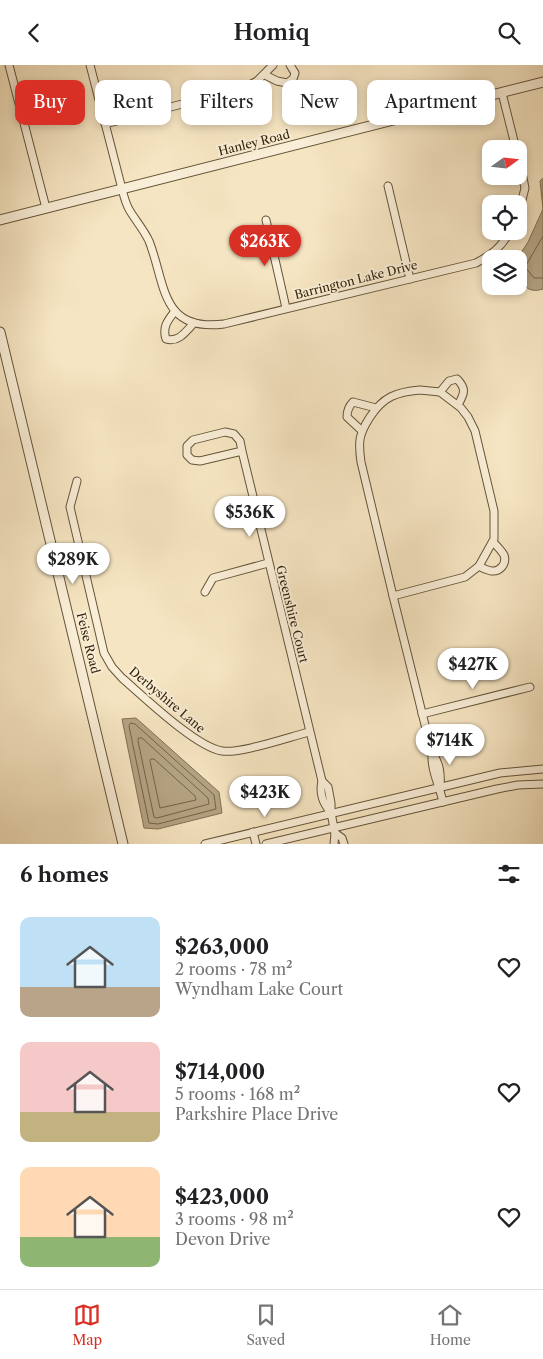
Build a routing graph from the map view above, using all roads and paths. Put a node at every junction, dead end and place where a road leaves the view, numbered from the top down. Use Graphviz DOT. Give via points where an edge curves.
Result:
graph roads {
  1 [pos="9,65"];
  2 [pos="90,65"];
  3 [pos="272,65"];
  4 [pos="290,65"];
  5 [pos="265,75"];
  6 [pos="543,83"];
  7 [pos="95,85"];
  8 [pos="502,93"];
  9 [pos="171,107"];
  10 [pos="105,125"];
  11 [pos="514,140"];
  12 [pos="388,186"];
  13 [pos="122,189"];
  14 [pos="46,208"];
  15 [pos="0,220"];
  16 [pos="266,220"];
  17 [pos="505,240"];
  18 [pos="410,279"];
  19 [pos="286,308"];
  20 [pos="175,311"];
  21 [pos="194,323"];
  22 [pos="0,332"];
  23 [pos="440,392"];
  24 [pos="458,405"];
  25 [pos="376,409"];
  26 [pos="361,430"];
  27 [pos="242,451"];
  28 [pos="77,481"];
  29 [pos="493,542"];
  30 [pos="268,563"];
  31 [pos="479,566"];
  32 [pos="205,592"];
  33 [pos="394,596"];
  34 [pos="530,687"];
  35 [pos="422,714"];
  36 [pos="309,731"];
  37 [pos="543,769"];
  38 [pos="543,784"];
  39 [pos="440,787"];
  40 [pos="444,802"];
  41 [pos="331,813"];
  42 [pos="334,830"];
  43 [pos="253,832"];
  44 [pos="123,844"];
  45 [pos="205,844"];
  46 [pos="256,844"];
  47 [pos="266,844"];
  48 [pos="334,844"];
  49 [pos="344,844"];
  1 -- 14 [label="street"];
  2 -- 7 [label="street"];
  3 -- 5 [label="street"];
  4 -- 5 [label="street" via="295,73 287,83"];
  5 -- 9 [label="street" via="244,88"];
  6 -- 8 [label="street, Hanley Road"];
  8 -- 11 [label="street"];
  8 -- 13 [label="street, Hanley Road"];
  10 -- 13 [label="street"];
  12 -- 18 [label="street"];
  13 -- 14 [label="street, Hanley Road"];
  13 -- 20 [label="street" via="129,209 148,240 163,289"];
  14 -- 15 [label="street, Hanley Road"];
  16 -- 19 [label="street"];
  17 -- 18 [label="street, Barrington Lake Drive" via="493,254 476,263"];
  18 -- 19 [label="street, Barrington Lake Drive"];
  19 -- 21 [label="street, Barrington Lake Drive" via="224,324"];
  20 -- 21 [label="street"];
  20 -- 21 [label="street" via="166,322 163,332 166,339 176,340"];
  22 -- 44 [label="street, Feise Road"];
  23 -- 24 [label="street"];
  23 -- 24 [label="street" via="449,381 457,379 464,390"];
  23 -- 25 [label="street" via="402,391 387,398"];
  24 -- 29 [label="street" via="475,431 495,518"];
  25 -- 26 [label="street"];
  25 -- 26 [label="street" via="353,402 350,405 347,417"];
  26 -- 33 [label="street" via="361,462"];
  27 -- 27 [label="street, Greenshire Court" via="234,434 225,432 193,440 187,447 187,455 200,461"];
  27 -- 30 [label="street, Greenshire Court"];
  28 -- 36 [label="street, Derbyshire Lane" via="70,507 72,517 104,653 122,678 201,743 222,751"];
  29 -- 31 [label="street"];
  29 -- 31 [label="street" via="504,555 503,566 491,571"];
  30 -- 32 [label="street" via="213,578"];
  30 -- 36 [label="street, Greenshire Court"];
  31 -- 33 [label="street" via="465,577"];
  33 -- 35 [label="street"];
  34 -- 35 [label="street"];
  35 -- 39 [label="street" via="439,767"];
  36 -- 41 [label="street, Greenshire Court" via="322,781 328,787"];
  37 -- 39 [label="street" via="500,773"];
  38 -- 40 [label="street" via="507,787"];
  39 -- 40 [label="street"];
  39 -- 41 [label="street"];
  40 -- 42 [label="street"];
  41 -- 42 [label="street, Greenshire Court"];
  41 -- 43 [label="street"];
  42 -- 47 [label="street"];
  42 -- 48 [label="street"];
  42 -- 49 [label="street"];
  43 -- 45 [label="street"];
  43 -- 46 [label="street"];
}
